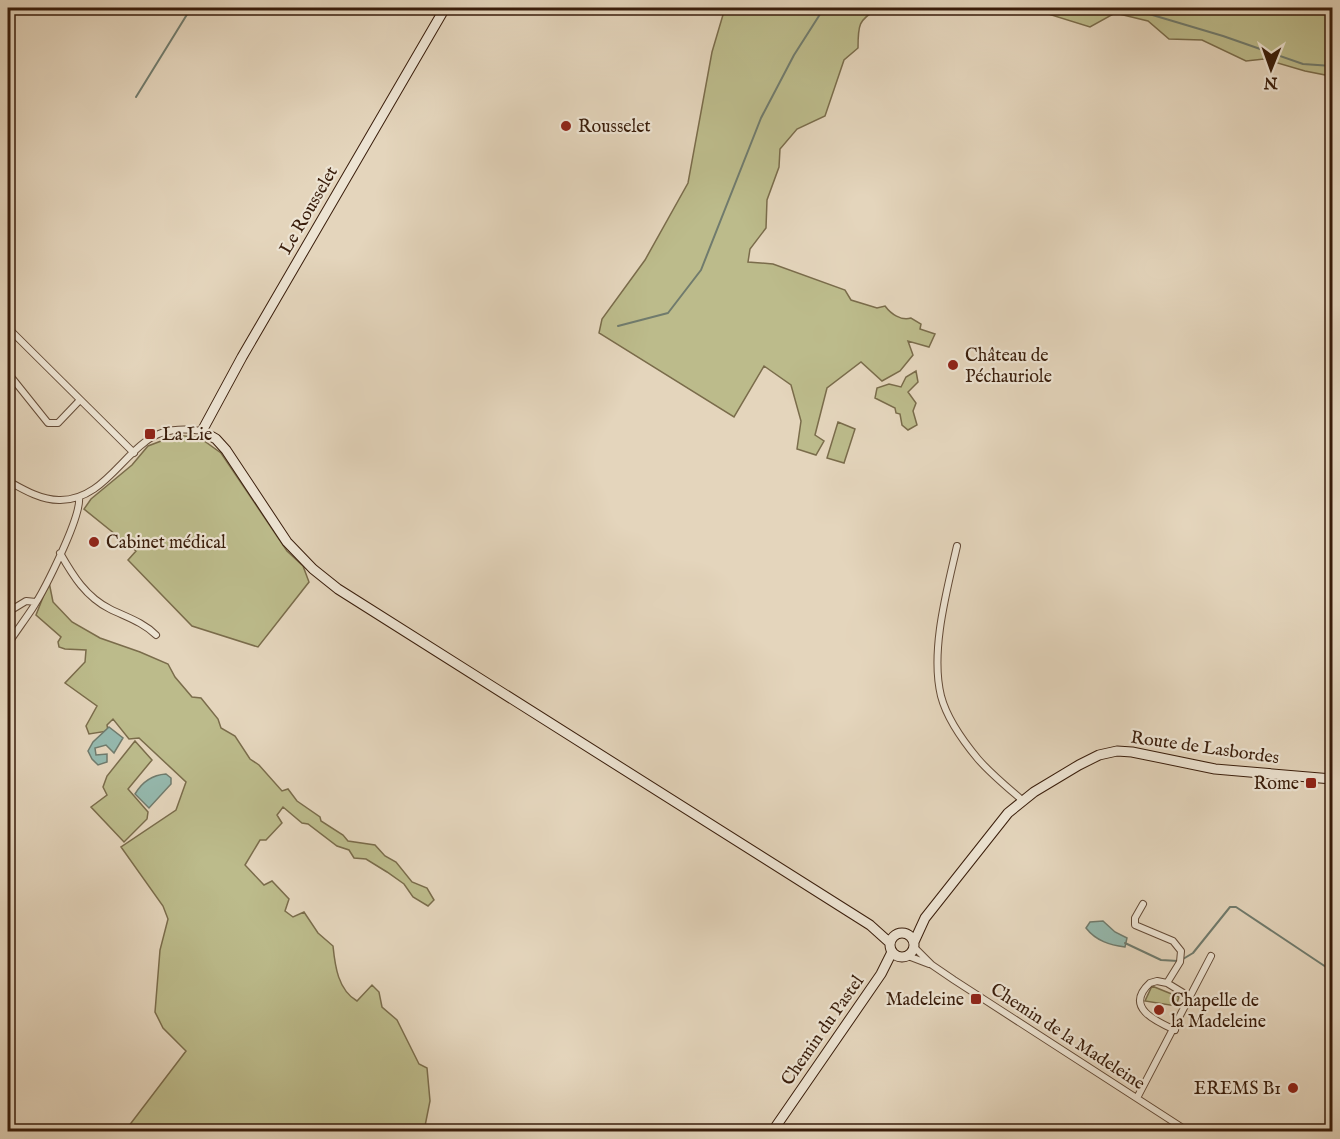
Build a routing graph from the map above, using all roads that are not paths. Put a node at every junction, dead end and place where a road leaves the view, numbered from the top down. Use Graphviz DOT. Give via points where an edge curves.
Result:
graph roads {
  1 [pos="445,8"];
  2 [pos="8,328"];
  3 [pos="8,373"];
  4 [pos="80,401"];
  5 [pos="202,430"];
  6 [pos="134,453"];
  7 [pos="8,482"];
  8 [pos="79,497"];
  9 [pos="957,546"];
  10 [pos="60,553"];
  11 [pos="36,602"];
  12 [pos="8,612"];
  13 [pos="156,635"];
  14 [pos="8,644"];
  15 [pos="1332,779"];
  16 [pos="1022,800"];
  17 [pos="1143,904"];
  18 [pos="925,918"];
  19 [pos="870,925"];
  20 [pos="896,934"];
  21 [pos="907,934"];
  22 [pos="914,944"];
  23 [pos="897,952"];
  24 [pos="1211,956"];
  25 [pos="932,965"];
  26 [pos="1167,984"];
  27 [pos="1190,997"];
  28 [pos="1175,1030"];
  29 [pos="1137,1098"];
  30 [pos="790,1106"];
  31 [pos="772,1131"];
  32 [pos="777,1131"];
  33 [pos="1189,1131"];
  1 -- 5 [label="street, Le Rousselet"];
  2 -- 4 [label="street"];
  3 -- 4 [label="street" via="48,423 58,423"];
  4 -- 6 [label="street"];
  5 -- 6 [label="street" via="163,433 146,440"];
  5 -- 19 [label="street" via="226,450 286,542 338,589"];
  6 -- 8 [label="street" via="93,490"];
  7 -- 8 [label="street" via="47,498"];
  8 -- 10 [label="street" via="78,512"];
  9 -- 16 [label="street" via="939,643 941,695 955,727 979,760"];
  10 -- 11 [label="street"];
  10 -- 13 [label="street" via="89,595"];
  11 -- 12 [label="street" via="26,601"];
  11 -- 14 [label="street"];
  15 -- 16 [label="street, Route de Lasbordes" via="1234,771 1117,751 1090,759"];
  16 -- 18 [label="street, Route de Lasbordes" via="996,826"];
  17 -- 26 [label="street" via="1135,925 1173,941 1181,951 1180,962"];
  18 -- 21 [label="street, Route de Lasbordes"];
  18 -- 22 [label="street, Route de Lasbordes"];
  19 -- 20 [label="street"];
  19 -- 23 [label="street"];
  20 -- 21 [label="street"];
  20 -- 23 [label="street, Chemin du Pastel"];
  21 -- 22 [label="street"];
  22 -- 23 [label="street, Chemin du Pastel"];
  22 -- 25 [label="street, Chemin de la Madeleine"];
  23 -- 25 [label="street, Chemin de la Madeleine"];
  23 -- 30 [label="street, Chemin du Pastel"];
  24 -- 27 [label="street"];
  25 -- 29 [label="street, Chemin de la Madeleine"];
  26 -- 27 [label="street"];
  26 -- 28 [label="street" via="1150,982 1143,992 1142,1005 1149,1017"];
  27 -- 28 [label="street"];
  28 -- 29 [label="street"];
  29 -- 33 [label="street, Chemin de la Madeleine"];
  30 -- 31 [label="street, Chemin du Pastel"];
  30 -- 32 [label="street, Chemin du Pastel"];
}
